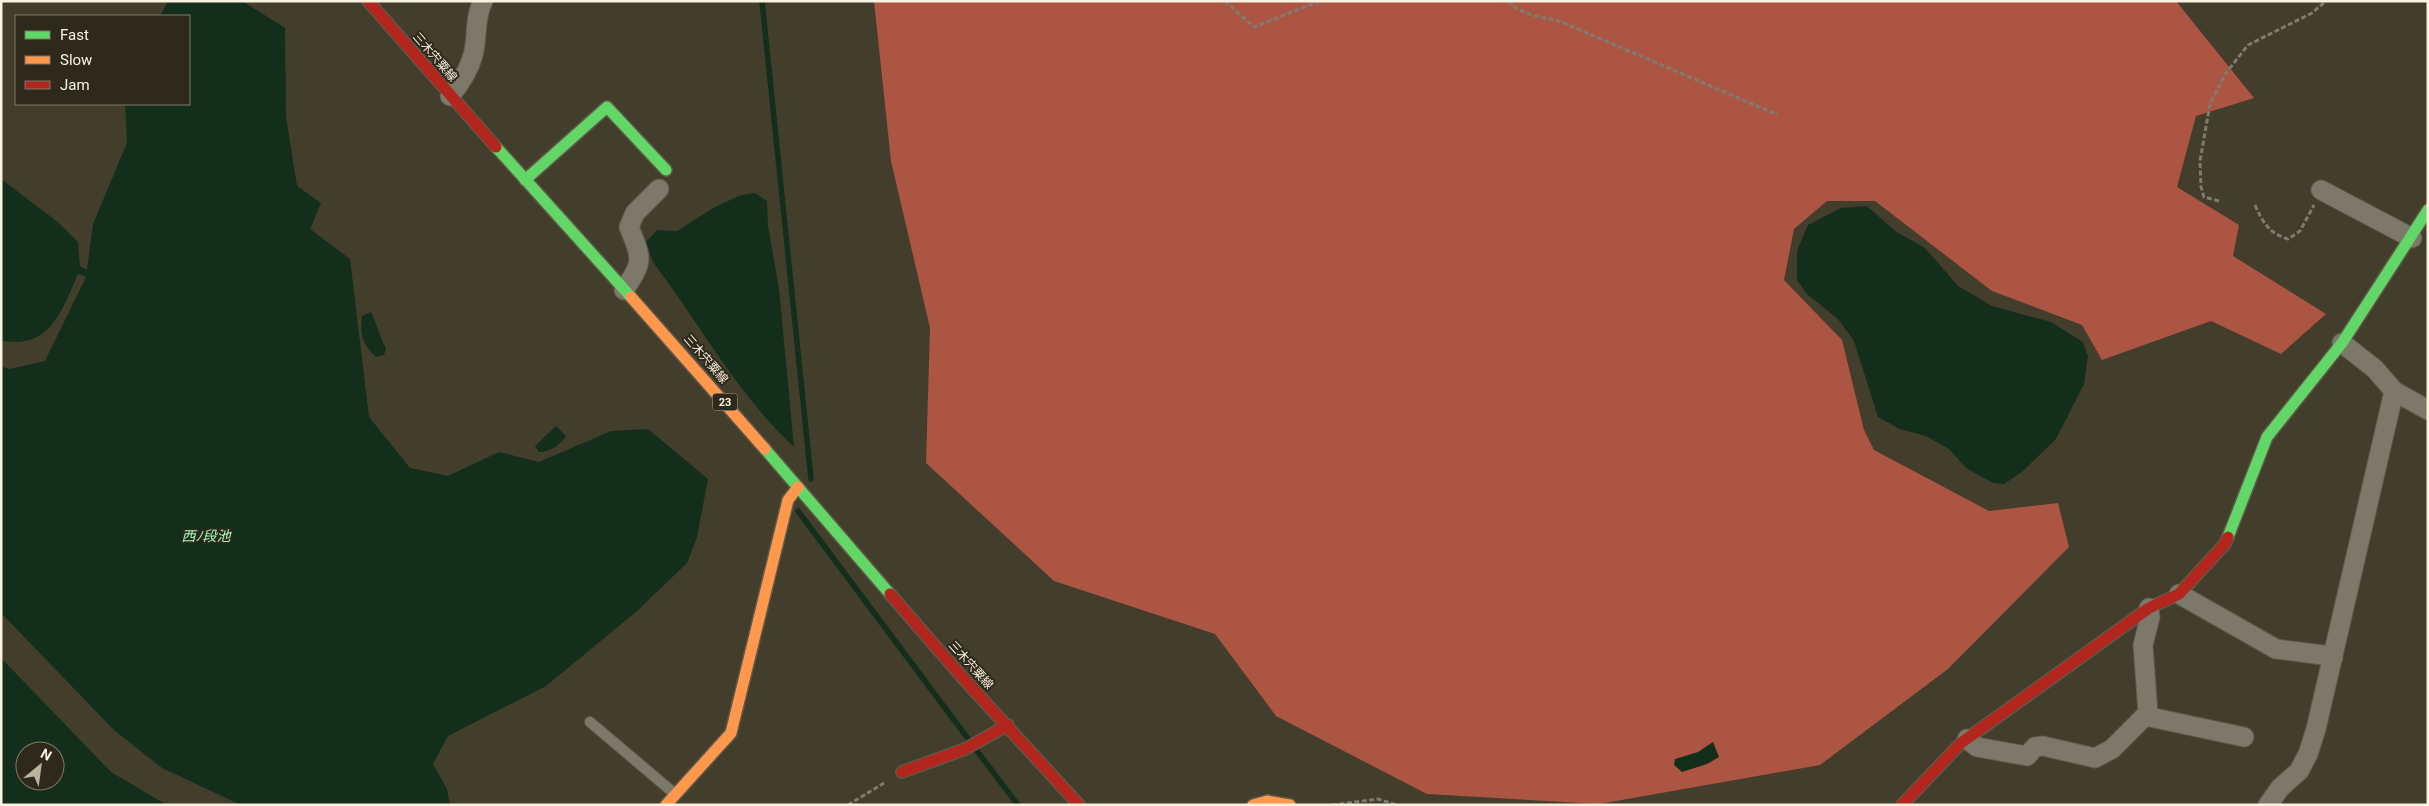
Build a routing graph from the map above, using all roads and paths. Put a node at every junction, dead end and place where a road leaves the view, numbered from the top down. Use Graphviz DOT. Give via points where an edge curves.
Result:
graph roads {
  1 [pos="368,1"];
  2 [pos="483,1"];
  3 [pos="1225,1"];
  4 [pos="1320,1"];
  5 [pos="1508,1"];
  6 [pos="2326,1"];
  7 [pos="450,96"];
  8 [pos="1778,115"];
  9 [pos="666,170"];
  10 [pos="525,180"];
  11 [pos="658,189"];
  12 [pos="2322,190"];
  13 [pos="2219,201"];
  14 [pos="2254,205"];
  15 [pos="2428,210"];
  16 [pos="2412,238"];
  17 [pos="624,290"];
  18 [pos="2342,343"];
  19 [pos="2394,391"];
  20 [pos="2428,410"];
  21 [pos="798,487"];
  22 [pos="2179,594"];
  23 [pos="2149,608"];
  24 [pos="2333,658"];
  25 [pos="2145,716"];
  26 [pos="590,722"];
  27 [pos="1008,725"];
  28 [pos="2244,737"];
  29 [pos="1966,739"];
  30 [pos="902,772"];
  31 [pos="675,794"];
  32 [pos="666,805"];
  33 [pos="848,805"];
  34 [pos="1079,805"];
  35 [pos="1253,805"];
  36 [pos="1290,805"];
  37 [pos="1332,805"];
  38 [pos="1397,805"];
  39 [pos="1902,805"];
  40 [pos="2268,805"];
  1 -- 7 [label="street, 三木宍粟線 / 23"];
  2 -- 7 [label="street" via="478,10 473,55 460,84"];
  3 -- 4 [label="path" via="1254,26"];
  5 -- 8 [label="path" via="1533,16 1559,22"];
  6 -- 13 [label="path" via="2312,13 2248,45 2226,74 2210,104 2200,161 2204,197"];
  7 -- 10 [label="street, 三木宍粟線 / 23"];
  9 -- 10 [label="street" via="607,107"];
  10 -- 17 [label="street, 三木宍粟線 / 23"];
  11 -- 17 [label="street" via="635,214 629,227 640,254 639,269"];
  12 -- 14 [label="path" via="2300,230 2288,239 2274,235"];
  12 -- 16 [label="street"];
  15 -- 16 [label="street"];
  16 -- 18 [label="street"];
  17 -- 21 [label="street, 三木宍粟線 / 23"];
  18 -- 19 [label="street" via="2375,368"];
  18 -- 22 [label="street" via="2267,437 2225,544"];
  19 -- 20 [label="street"];
  19 -- 24 [label="street"];
  21 -- 27 [label="street, 三木宍粟線 / 23" via="962,677"];
  21 -- 31 [label="street" via="788,500 731,732"];
  22 -- 23 [label="street"];
  22 -- 24 [label="street" via="2276,649"];
  23 -- 25 [label="street" via="2150,617 2142,645 2147,687 2148,713"];
  23 -- 29 [label="street"];
  24 -- 40 [label="street" via="2308,754 2299,771 2280,788"];
  25 -- 28 [label="street"];
  25 -- 29 [label="street" via="2112,749 2095,758 2043,746 2027,756 1977,748"];
  26 -- 31 [label="lane"];
  27 -- 30 [label="street" via="965,748"];
  27 -- 34 [label="street, 三木宍粟線 / 23"];
  29 -- 39 [label="street"];
  30 -- 33 [label="path"];
  31 -- 32 [label="street"];
  35 -- 36 [label="street" via="1267,801"];
  37 -- 38 [label="path" via="1378,799"];
}
